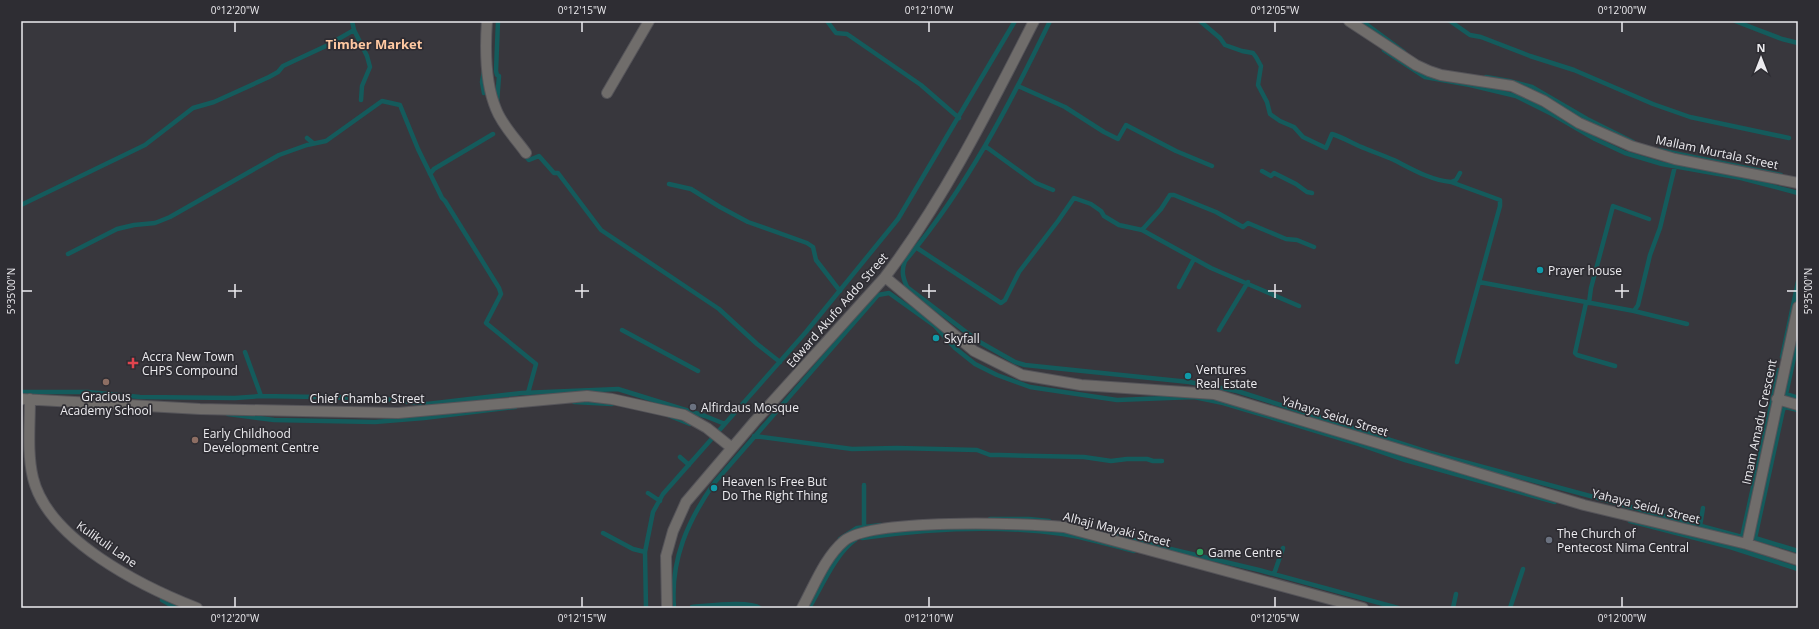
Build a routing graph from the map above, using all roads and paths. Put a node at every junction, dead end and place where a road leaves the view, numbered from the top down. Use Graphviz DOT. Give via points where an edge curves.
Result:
graph roads {
  1 [pos="487,21"];
  2 [pos="649,21"];
  3 [pos="1034,21"];
  4 [pos="1349,21"];
  5 [pos="607,93"];
  6 [pos="526,153"];
  7 [pos="1798,183"];
  8 [pos="885,277"];
  9 [pos="1798,307"];
  10 [pos="25,399"];
  11 [pos="1777,399"];
  12 [pos="1798,405"];
  13 [pos="732,448"];
  14 [pos="1747,544"];
  15 [pos="1798,560"];
  16 [pos="197,608"];
  17 [pos="667,608"];
  18 [pos="802,608"];
  19 [pos="1363,608"];
  1 -- 6 [label="street" via="491,95 496,111"];
  2 -- 5 [label="street"];
  3 -- 8 [label="street, Edward Akufo Addo Street" via="939,198"];
  4 -- 7 [label="street, Mallam Murtala Street" via="1429,71 1512,86 1631,146 1675,159"];
  8 -- 13 [label="street, Edward Akufo Addo Street"];
  8 -- 14 [label="street, Yahaya Seidu Street" via="974,351 1022,375 1081,385 1214,394 1584,505"];
  9 -- 11 [label="street, Imam Amadu Crescent"];
  10 -- 13 [label="street, Chief Chamba Street" via="200,409 398,413 587,396 684,415 707,428"];
  10 -- 16 [label="street, Kulikuli Lane" via="33,478 38,494 61,526 85,547 138,582"];
  11 -- 12 [label="street"];
  11 -- 14 [label="street, Imam Amadu Crescent"];
  13 -- 17 [label="street, Edward Akufo Addo Street" via="686,502 673,532 666,556"];
  14 -- 15 [label="street, Yahaya Seidu Street"];
  18 -- 19 [label="street, Alhaji Mayaki Street" via="833,554 844,541 856,534 886,528 1017,524 1064,527"];
}
